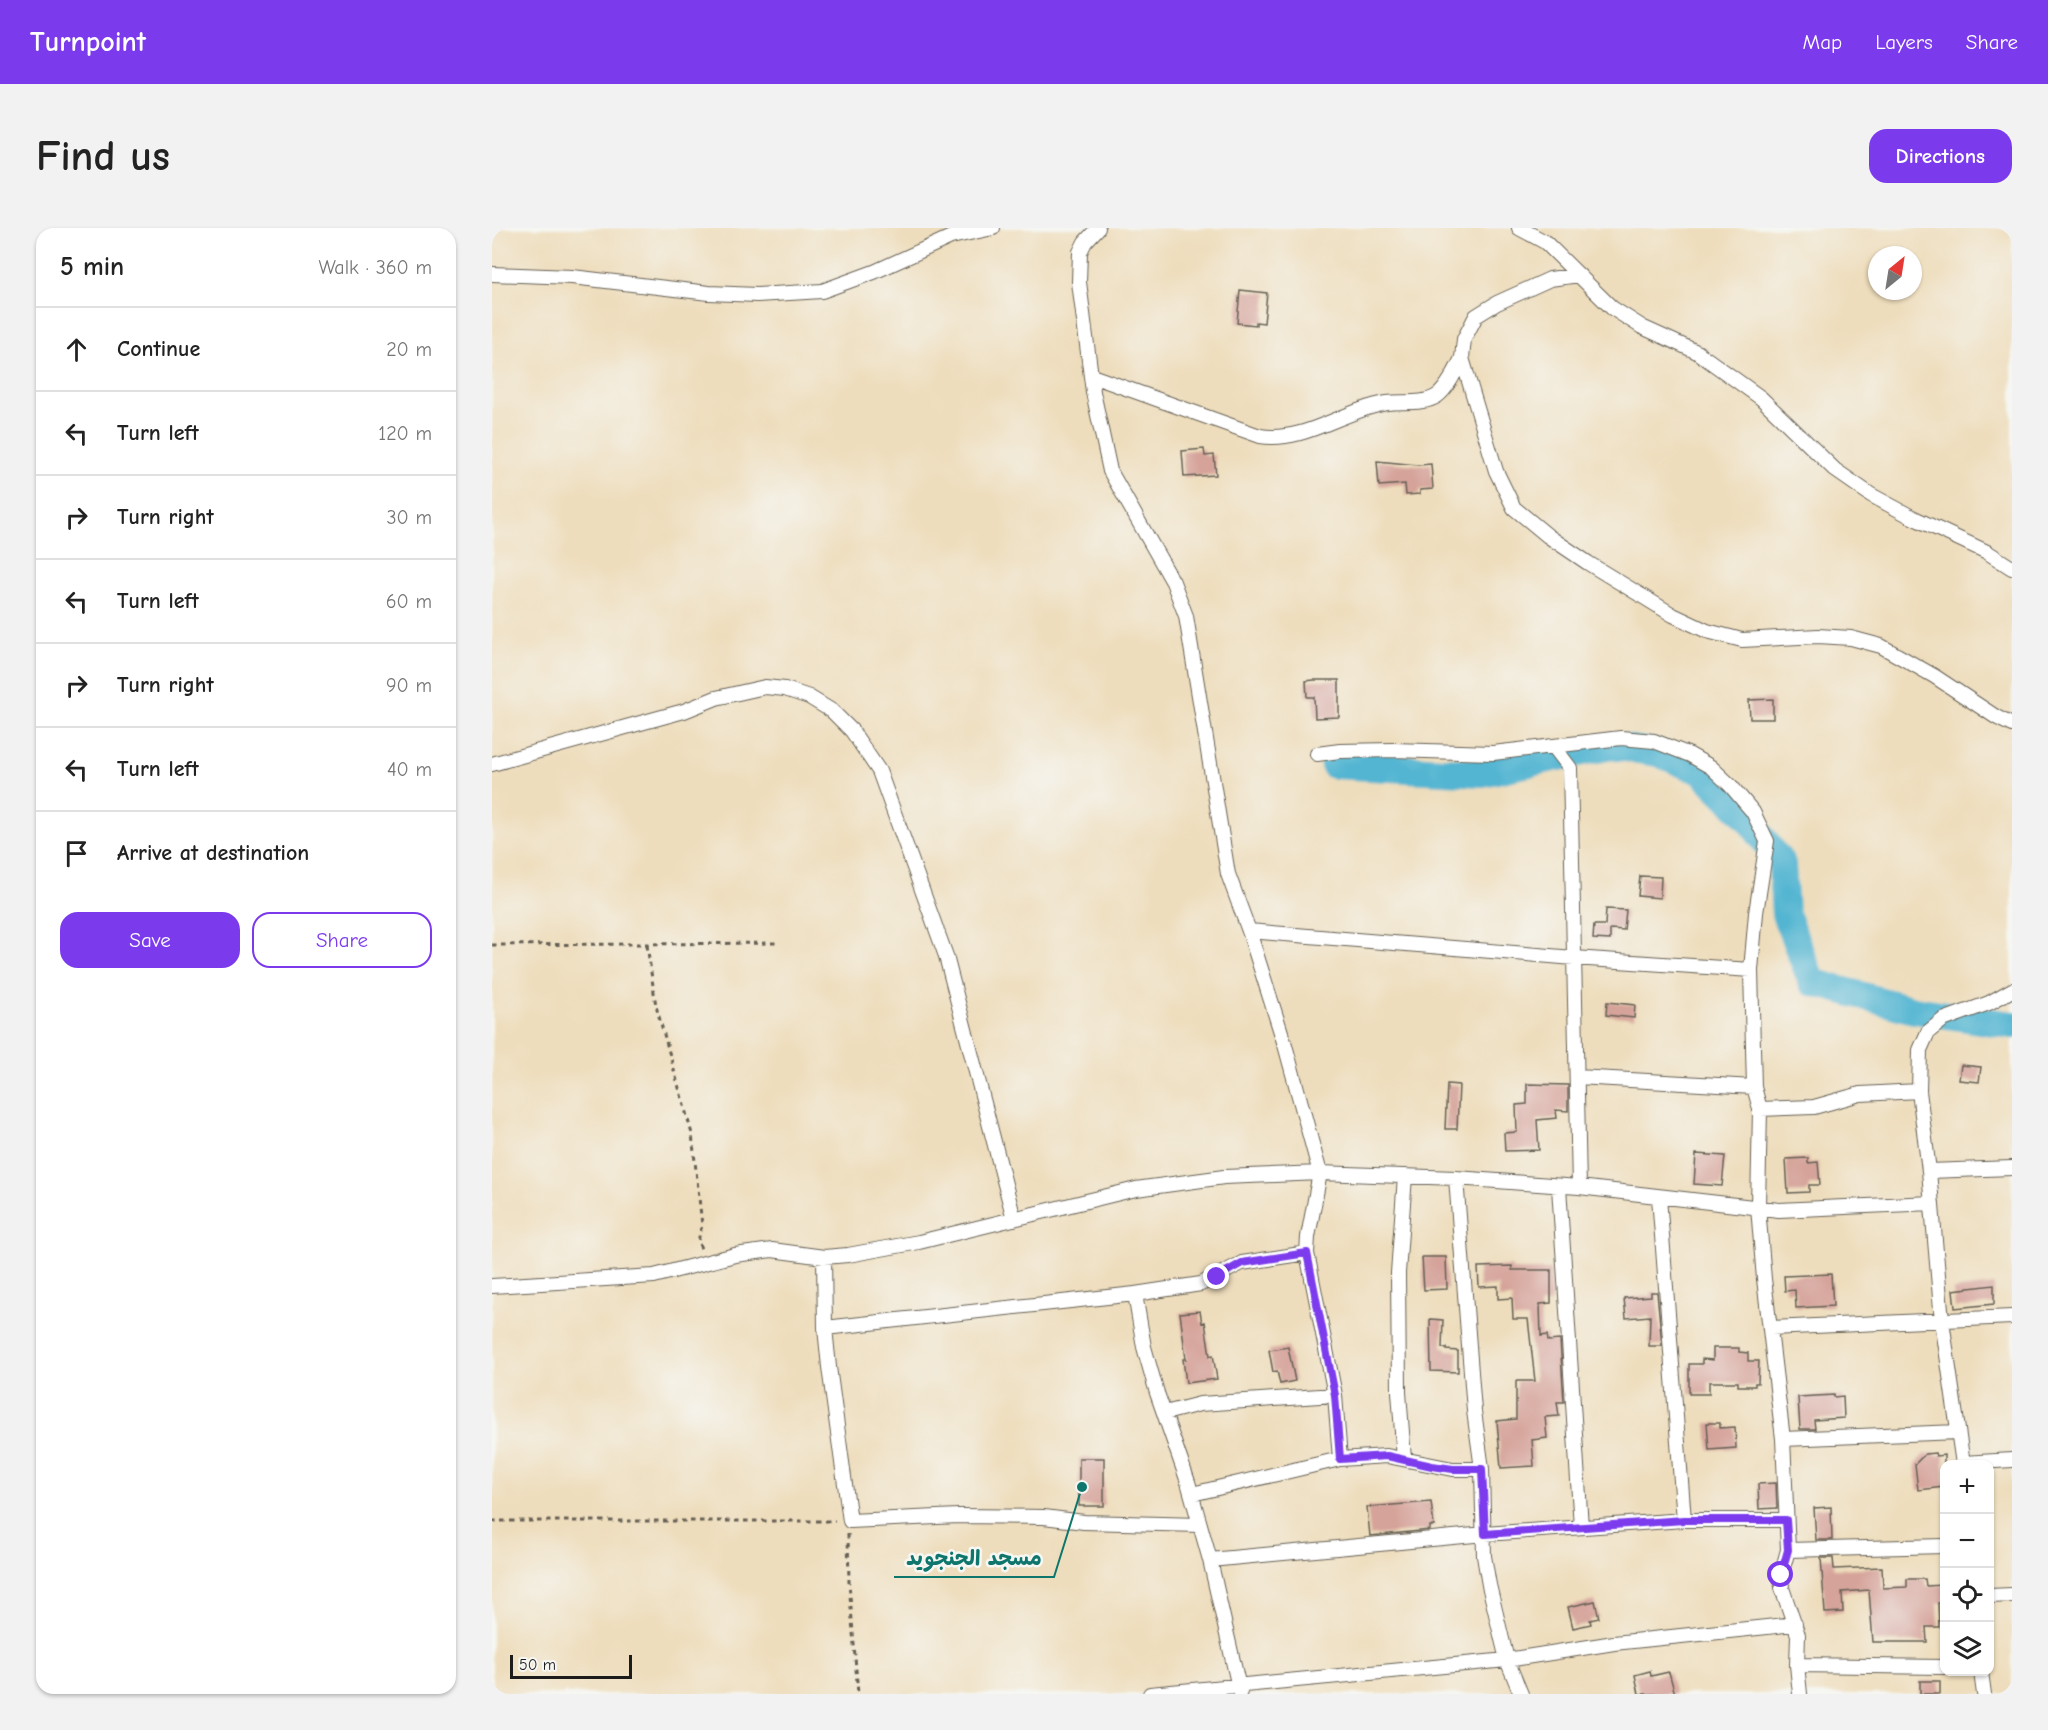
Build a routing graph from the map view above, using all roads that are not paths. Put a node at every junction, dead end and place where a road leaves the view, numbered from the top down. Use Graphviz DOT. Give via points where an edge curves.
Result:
graph roads {
  1 [pos="993,228"];
  2 [pos="1098,228"];
  3 [pos="1519,228"];
  4 [pos="492,274"];
  5 [pos="1579,275"];
  6 [pos="1462,358"];
  7 [pos="1092,376"];
  8 [pos="2012,568"];
  9 [pos="2012,716"];
  10 [pos="2012,724"];
  11 [pos="2012,729"];
  12 [pos="1554,747"];
  13 [pos="1317,754"];
  14 [pos="492,764"];
  15 [pos="1249,931"];
  16 [pos="1574,958"];
  17 [pos="1751,970"];
  18 [pos="2012,990"];
  19 [pos="1576,1077"];
  20 [pos="1755,1087"];
  21 [pos="1919,1091"];
  22 [pos="1760,1108"];
  23 [pos="2012,1168"];
  24 [pos="1929,1171"];
  25 [pos="1320,1173"];
  26 [pos="1405,1176"];
  27 [pos="1456,1178"];
  28 [pos="1559,1187"];
  29 [pos="1579,1187"];
  30 [pos="1659,1197"];
  31 [pos="1932,1203"];
  32 [pos="1758,1207"];
  33 [pos="1014,1219"];
  34 [pos="1307,1253"];
  35 [pos="824,1257"];
  36 [pos="492,1286"];
  37 [pos="1135,1294"];
  38 [pos="2012,1317"];
  39 [pos="1942,1321"];
  40 [pos="825,1328"];
  41 [pos="1770,1328"];
  42 [pos="1335,1395"];
  43 [pos="1165,1413"];
  44 [pos="1958,1432"];
  45 [pos="1783,1439"];
  46 [pos="1340,1459"];
  47 [pos="1404,1459"];
  48 [pos="1962,1460"];
  49 [pos="2012,1461"];
  50 [pos="1994,1462"];
  51 [pos="1482,1469"];
  52 [pos="1192,1494"];
  53 [pos="1684,1520"];
  54 [pos="1786,1520"];
  55 [pos="1200,1526"];
  56 [pos="1581,1527"];
  57 [pos="1485,1534"];
  58 [pos="1940,1546"];
  59 [pos="1788,1550"];
  60 [pos="1210,1560"];
  61 [pos="2012,1595"];
  62 [pos="1994,1596"];
  63 [pos="1795,1624"];
  64 [pos="1507,1660"];
  65 [pos="1797,1665"];
  66 [pos="1940,1667"];
  67 [pos="1981,1676"];
  68 [pos="1240,1690"];
  69 [pos="1150,1694"];
  70 [pos="1521,1694"];
  71 [pos="1800,1694"];
  72 [pos="1983,1694"];
  1 -- 4 [label="street" via="951,237 822,291 709,293 572,277"];
  2 -- 7 [label="street" via="1085,242 1079,262"];
  3 -- 5 [label="street" via="1545,242"];
  5 -- 6 [label="street" via="1550,279 1476,316 1464,339"];
  5 -- 8 [label="street" via="1612,308 1696,352 1735,378 1835,470 1871,495"];
  6 -- 7 [label="street" via="1438,395 1386,403 1287,437 1272,438"];
  6 -- 10 [label="street" via="1496,471 1514,508 1588,563 1707,631 1742,640 1818,636 1851,638 1881,646"];
  7 -- 15 [label="street" via="1110,471 1173,582 1186,616 1228,874"];
  9 -- 10 [label="street"];
  10 -- 11 [label="street"];
  12 -- 13 [label="street" via="1493,753 1393,750"];
  12 -- 16 [label="street" via="1570,768"];
  12 -- 17 [label="street" via="1621,738 1654,741 1690,754 1731,786 1753,812 1767,841"];
  14 -- 33 [label="street" via="765,687 809,697 832,711 852,731 879,771 946,956"];
  15 -- 16 [label="street"];
  15 -- 25 [label="street"];
  16 -- 17 [label="street"];
  16 -- 19 [label="street"];
  17 -- 20 [label="street"];
  18 -- 21 [label="street" via="1943,1020 1928,1032 1920,1050"];
  19 -- 20 [label="street"];
  19 -- 29 [label="street"];
  20 -- 22 [label="street"];
  21 -- 22 [label="street" via="1860,1094 1814,1107"];
  21 -- 24 [label="street"];
  22 -- 32 [label="street"];
  23 -- 24 [label="street"];
  24 -- 31 [label="street"];
  25 -- 26 [label="street"];
  25 -- 33 [label="street" via="1224,1177 1136,1189"];
  25 -- 34 [label="street"];
  26 -- 27 [label="street"];
  26 -- 47 [label="street" via="1398,1273"];
  27 -- 28 [label="street"];
  27 -- 51 [label="street"];
  28 -- 29 [label="street"];
  28 -- 56 [label="street"];
  29 -- 30 [label="street"];
  30 -- 32 [label="street"];
  30 -- 53 [label="street"];
  31 -- 32 [label="street" via="1798,1210"];
  31 -- 39 [label="street"];
  32 -- 41 [label="street"];
  33 -- 35 [label="street" via="919,1242"];
  34 -- 37 [label="street" via="1242,1263 1201,1284"];
  34 -- 42 [label="street"];
  35 -- 36 [label="street" via="772,1250 735,1255 654,1276"];
  35 -- 40 [label="street"];
  37 -- 40 [label="street"];
  37 -- 43 [label="street" via="1141,1335"];
  38 -- 39 [label="street"];
  39 -- 41 [label="street"];
  39 -- 44 [label="street"];
  40 -- 55 [label="street" via="850,1521 1044,1517"];
  41 -- 45 [label="street"];
  42 -- 43 [label="street" via="1200,1404"];
  42 -- 46 [label="street"];
  43 -- 52 [label="street"];
  44 -- 45 [label="street"];
  44 -- 48 [label="street"];
  45 -- 54 [label="street"];
  46 -- 47 [label="street" via="1376,1455"];
  46 -- 52 [label="street"];
  47 -- 51 [label="street" via="1443,1468"];
  49 -- 50 [label="street"];
  51 -- 57 [label="street"];
  52 -- 55 [label="street"];
  53 -- 54 [label="street"];
  53 -- 56 [label="street"];
  54 -- 59 [label="street"];
  55 -- 60 [label="street"];
  56 -- 57 [label="street"];
  57 -- 60 [label="street"];
  57 -- 64 [label="street" via="1489,1585"];
  58 -- 59 [label="street"];
  59 -- 63 [label="street" via="1781,1575 1782,1588"];
  60 -- 68 [label="street"];
  61 -- 62 [label="street"];
  63 -- 64 [label="street" via="1614,1643"];
  63 -- 65 [label="street"];
  64 -- 68 [label="street"];
  64 -- 70 [label="street"];
  65 -- 66 [label="street"];
  65 -- 71 [label="street"];
  67 -- 72 [label="street"];
  68 -- 69 [label="street"];
}
